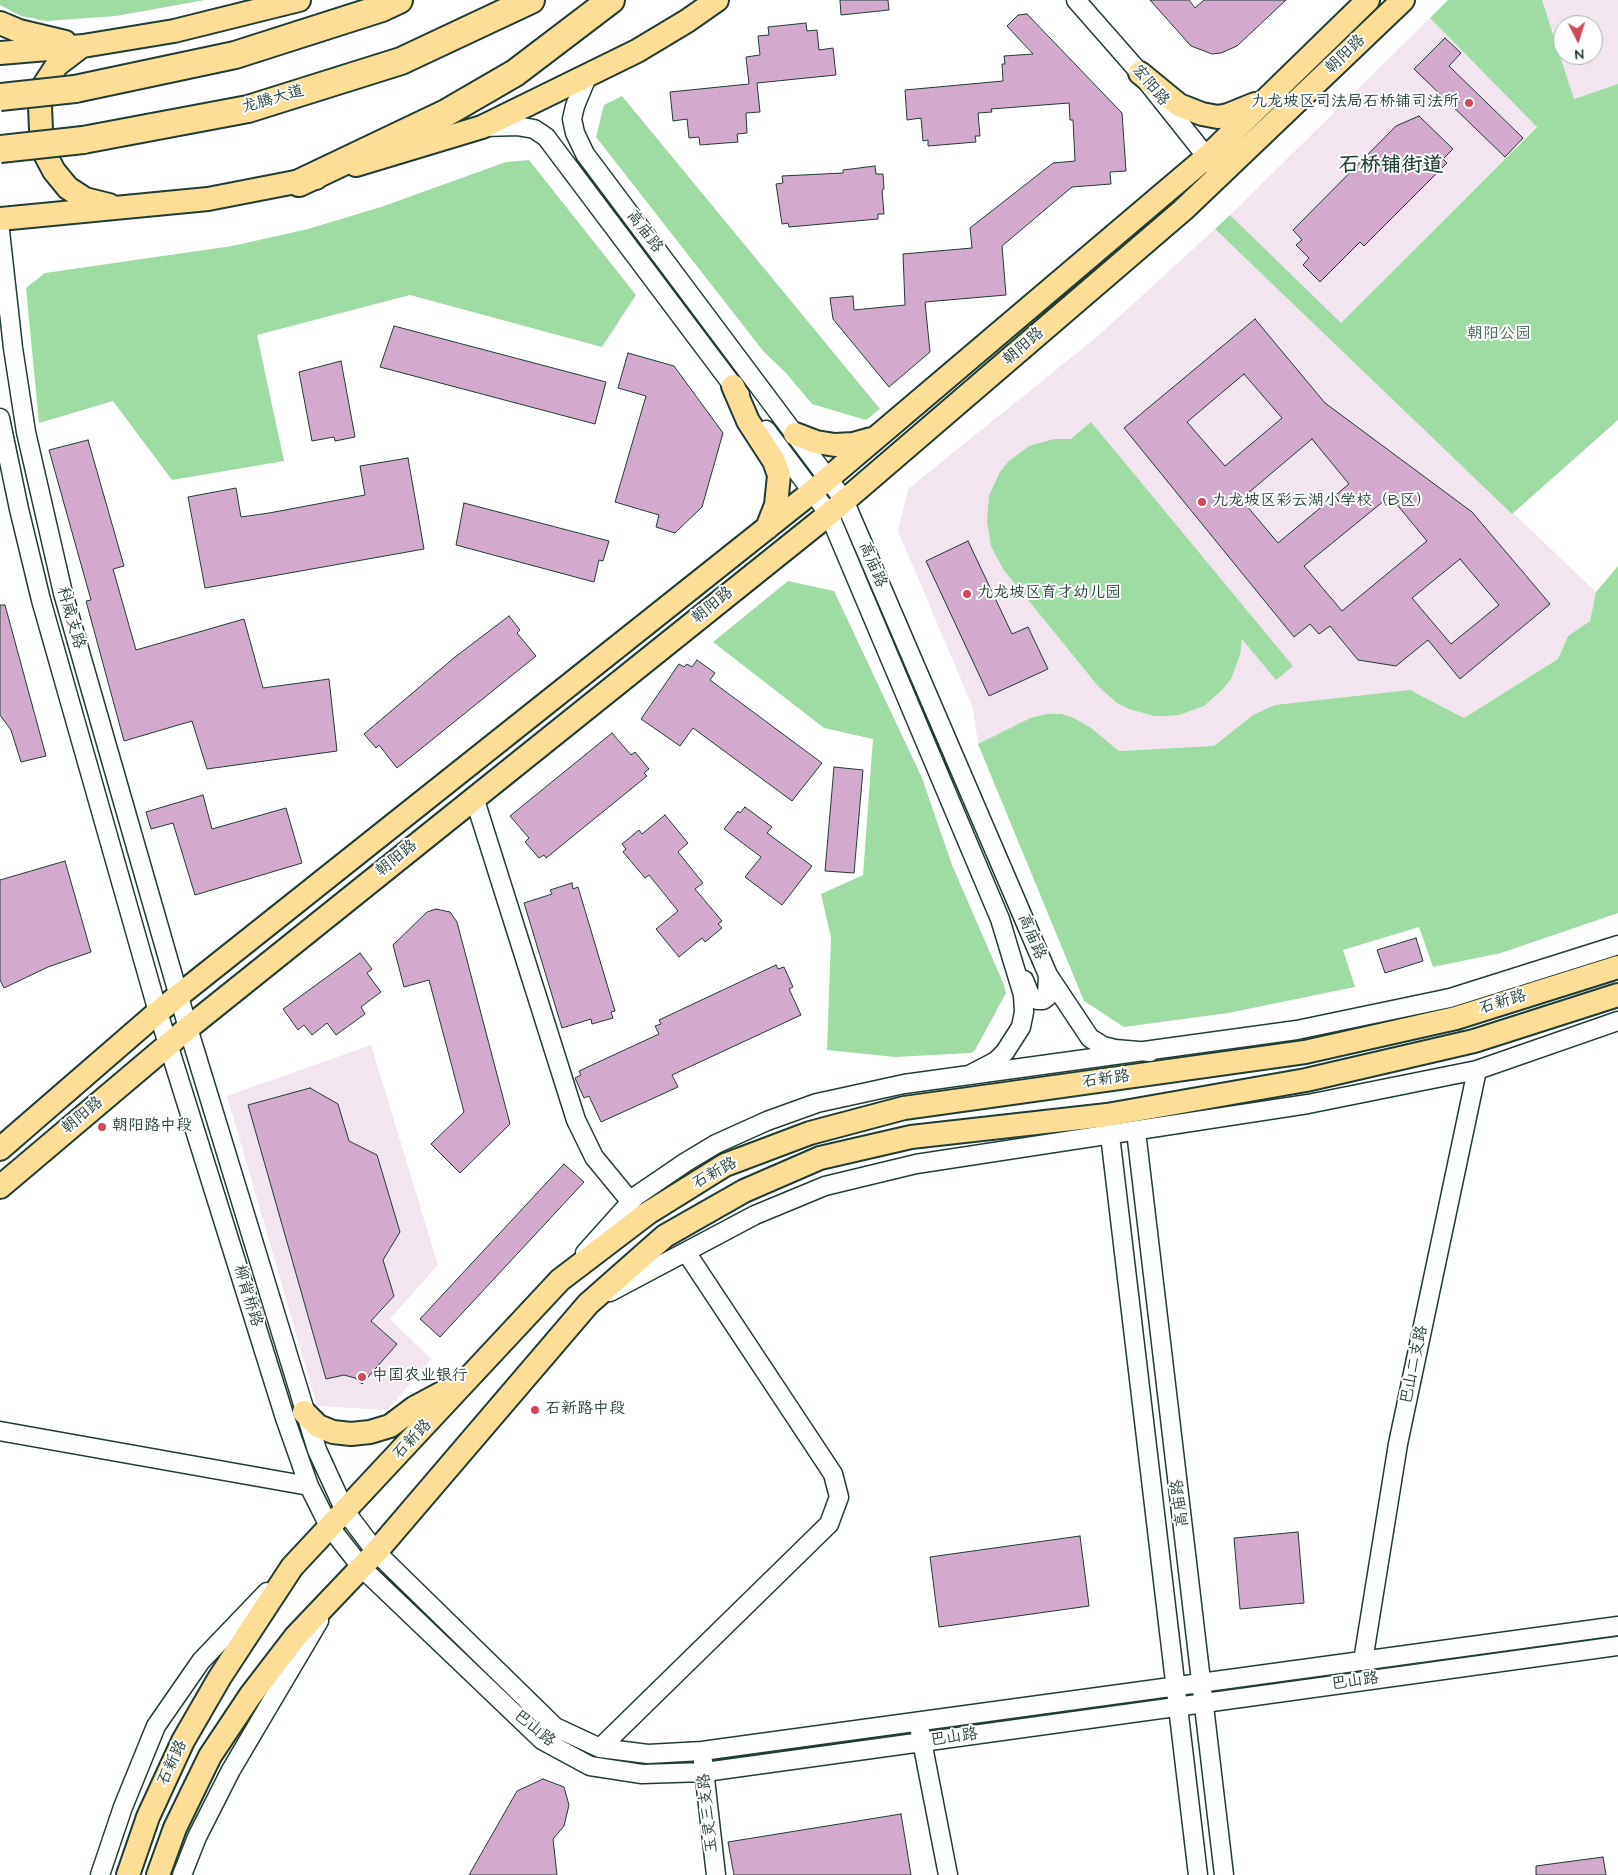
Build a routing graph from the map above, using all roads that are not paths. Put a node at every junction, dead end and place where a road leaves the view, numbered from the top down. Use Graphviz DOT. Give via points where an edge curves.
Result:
graph roads {
  1 [pos="300,0"];
  2 [pos="399,0"];
  3 [pos="531,0"];
  4 [pos="612,0"];
  5 [pos="717,0"];
  6 [pos="1076,0"];
  7 [pos="1368,0"];
  8 [pos="1403,0"];
  9 [pos="0,23"];
  10 [pos="83,46"];
  11 [pos="0,54"];
  12 [pos="1140,73"];
  13 [pos="587,77"];
  14 [pos="1269,96"];
  15 [pos="0,97"];
  16 [pos="482,127"];
  17 [pos="0,149"];
  18 [pos="1208,156"];
  19 [pos="1221,174"];
  20 [pos="299,183"];
  21 [pos="117,208"];
  22 [pos="0,219"];
  23 [pos="0,231"];
  24 [pos="733,386"];
  25 [pos="0,418"];
  26 [pos="795,434"];
  27 [pos="872,439"];
  28 [pos="820,485"];
  29 [pos="836,507"];
  30 [pos="767,528"];
  31 [pos="474,797"];
  32 [pos="1000,919"];
  33 [pos="1618,945"];
  34 [pos="1618,967"];
  35 [pos="1048,975"];
  36 [pos="1618,995"];
  37 [pos="179,997"];
  38 [pos="158,1012"];
  39 [pos="1618,1021"];
  40 [pos="188,1028"];
  41 [pos="170,1043"];
  42 [pos="1150,1052"];
  43 [pos="1477,1070"];
  44 [pos="969,1075"];
  45 [pos="1136,1131"];
  46 [pos="1110,1135"];
  47 [pos="0,1149"];
  48 [pos="0,1187"];
  49 [pos="631,1202"];
  50 [pos="686,1252"];
  51 [pos="560,1280"];
  52 [pos="588,1304"];
  53 [pos="471,1377"];
  54 [pos="304,1412"];
  55 [pos="0,1431"];
  56 [pos="309,1486"];
  57 [pos="337,1518"];
  58 [pos="369,1560"];
  59 [pos="292,1567"];
  60 [pos="332,1598"];
  61 [pos="1618,1626"];
  62 [pos="1618,1646"];
  63 [pos="1362,1661"];
  64 [pos="1202,1684"];
  65 [pos="1176,1687"];
  66 [pos="1204,1703"];
  67 [pos="1178,1707"];
  68 [pos="918,1722"];
  69 [pos="922,1742"];
  70 [pos="600,1748"];
  71 [pos="702,1751"];
  72 [pos="705,1772"];
  73 [pos="100,1875"];
  74 [pos="128,1875"];
  75 [pos="158,1875"];
  76 [pos="182,1875"];
  77 [pos="716,1875"];
  78 [pos="948,1875"];
  79 [pos="1198,1875"];
  80 [pos="1224,1875"];
  1 -- 10 [label="main road" via="174,31"];
  2 -- 15 [label="highway, bridge" via="235,55 75,89"];
  3 -- 17 [label="highway, 龙腾大道, bridge" via="401,60 257,106 83,140"];
  4 -- 20 [label="highway" via="515,73 481,93"];
  5 -- 13 [label="main road" via="637,51"];
  6 -- 12 [label="street, 宏阳路"];
  7 -- 14 [label="main road, 朝阳路"];
  8 -- 19 [label="main road, 朝阳路"];
  9 -- 10 [label="main road" via="19,31"];
  10 -- 11 [label="main road"];
  10 -- 21 [label="main road" via="57,65 44,85 40,122 45,154 68,188 85,199"];
  12 -- 14 [label="main road" via="1180,105 1210,116 1238,112"];
  12 -- 18 [label="street, 宏阳路"];
  13 -- 16 [label="main road"];
  13 -- 26 [label="street, 高庙路" via="572,120 585,154"];
  14 -- 18 [label="main road, 朝阳路"];
  16 -- 20 [label="main road"];
  16 -- 24 [label="street, 高庙路" via="517,126 534,129 546,137"];
  18 -- 19 [label="street, 宏阳路"];
  18 -- 27 [label="main road, 朝阳路"];
  19 -- 29 [label="main road, 朝阳路"];
  20 -- 21 [label="main road" via="208,199"];
  21 -- 22 [label="main road"];
  23 -- 37 [label="street, 科威支路" via="15,358 41,504 62,593"];
  24 -- 28 [label="street, 高庙路"];
  24 -- 30 [label="main road" via="748,421 774,461 779,475 776,505"];
  25 -- 38 [label="street, 科威支路" via="41,600"];
  26 -- 27 [label="main road" via="834,445"];
  26 -- 28 [label="street, 高庙路"];
  27 -- 28 [label="main road, 朝阳路"];
  28 -- 29 [label="street, 高庙路"];
  28 -- 30 [label="main road, 朝阳路"];
  29 -- 31 [label="main road, 朝阳路"];
  29 -- 32 [label="street, 高庙路"];
  29 -- 35 [label="street, 高庙路"];
  30 -- 37 [label="main road, 朝阳路"];
  31 -- 40 [label="main road, 朝阳路"];
  31 -- 49 [label="street" via="576,1120 594,1157"];
  32 -- 35 [label="street" via="1030,995 1038,1000 1047,997"];
  32 -- 44 [label="street, 高庙路" via="1023,995 1024,1012 1021,1027 1005,1052 996,1061"];
  33 -- 42 [label="street" via="1450,998 1297,1030"];
  34 -- 51 [label="main road, 石新路" via="1456,1018 1305,1052 904,1108 810,1133 725,1165 648,1213"];
  35 -- 42 [label="street, 高庙路" via="1090,1038 1115,1049"];
  36 -- 52 [label="main road, 石新路" via="1474,1040 1306,1080 1107,1115 911,1136 820,1158 744,1191 664,1236"];
  37 -- 38 [label="main road, 朝阳路"];
  37 -- 40 [label="street, 柳背桥路"];
  38 -- 41 [label="street, 柳背桥路"];
  38 -- 47 [label="main road, 朝阳路"];
  39 -- 43 [label="street"];
  40 -- 41 [label="main road, 朝阳路"];
  40 -- 54 [label="street, 柳背桥路"];
  41 -- 48 [label="main road, 朝阳路"];
  41 -- 56 [label="street, 柳背桥路" via="285,1418"];
  42 -- 44 [label="street"];
  43 -- 45 [label="street" via="1308,1104"];
  43 -- 63 [label="street, 巴山二支路" via="1398,1444"];
  44 -- 49 [label="street" via="860,1092 767,1121 716,1144"];
  45 -- 46 [label="street"];
  45 -- 64 [label="street, 高庙路"];
  46 -- 50 [label="street" via="916,1164 825,1186 755,1215"];
  46 -- 65 [label="street, 高庙路"];
  49 -- 51 [label="street"];
  50 -- 52 [label="street"];
  50 -- 70 [label="street" via="833,1474 839,1498 829,1524"];
  51 -- 53 [label="main road, 石新路"];
  52 -- 58 [label="main road, 石新路"];
  53 -- 54 [label="main road" via="414,1408 390,1426 370,1432 333,1432 318,1426"];
  53 -- 57 [label="main road, 石新路"];
  54 -- 57 [label="street, 柳背桥路" via="330,1482"];
  55 -- 56 [label="street"];
  56 -- 57 [label="street, 柳背桥路"];
  57 -- 58 [label="street, 柳背桥路"];
  57 -- 59 [label="main road, 石新路"];
  58 -- 60 [label="main road, 石新路"];
  58 -- 70 [label="street, 巴山路" via="555,1727"];
  58 -- 72 [label="street, 巴山路" via="542,1740 590,1766 642,1774"];
  59 -- 73 [label="street" via="201,1661 156,1726"];
  59 -- 74 [label="main road, 石新路" via="220,1677 183,1741 148,1817"];
  60 -- 75 [label="main road, 石新路" via="296,1636 210,1756 175,1828"];
  60 -- 76 [label="street" via="231,1770 196,1837"];
  61 -- 63 [label="street, 巴山路"];
  62 -- 66 [label="street, 巴山路"];
  63 -- 64 [label="street, 巴山路"];
  64 -- 65 [label="street, 巴山路"];
  64 -- 66 [label="street, 高庙路"];
  65 -- 67 [label="street, 高庙路"];
  65 -- 68 [label="street, 巴山路"];
  66 -- 67 [label="street, 巴山路"];
  66 -- 80 [label="street, 高庙路"];
  67 -- 69 [label="street, 巴山路"];
  67 -- 79 [label="street, 高庙路"];
  68 -- 69 [label="street"];
  68 -- 71 [label="street, 巴山路"];
  69 -- 72 [label="street, 巴山路"];
  69 -- 78 [label="street"];
  70 -- 71 [label="street, 巴山路" via="648,1754"];
  71 -- 72 [label="street, 玉灵三支路"];
  72 -- 77 [label="street, 玉灵三支路"];
}
